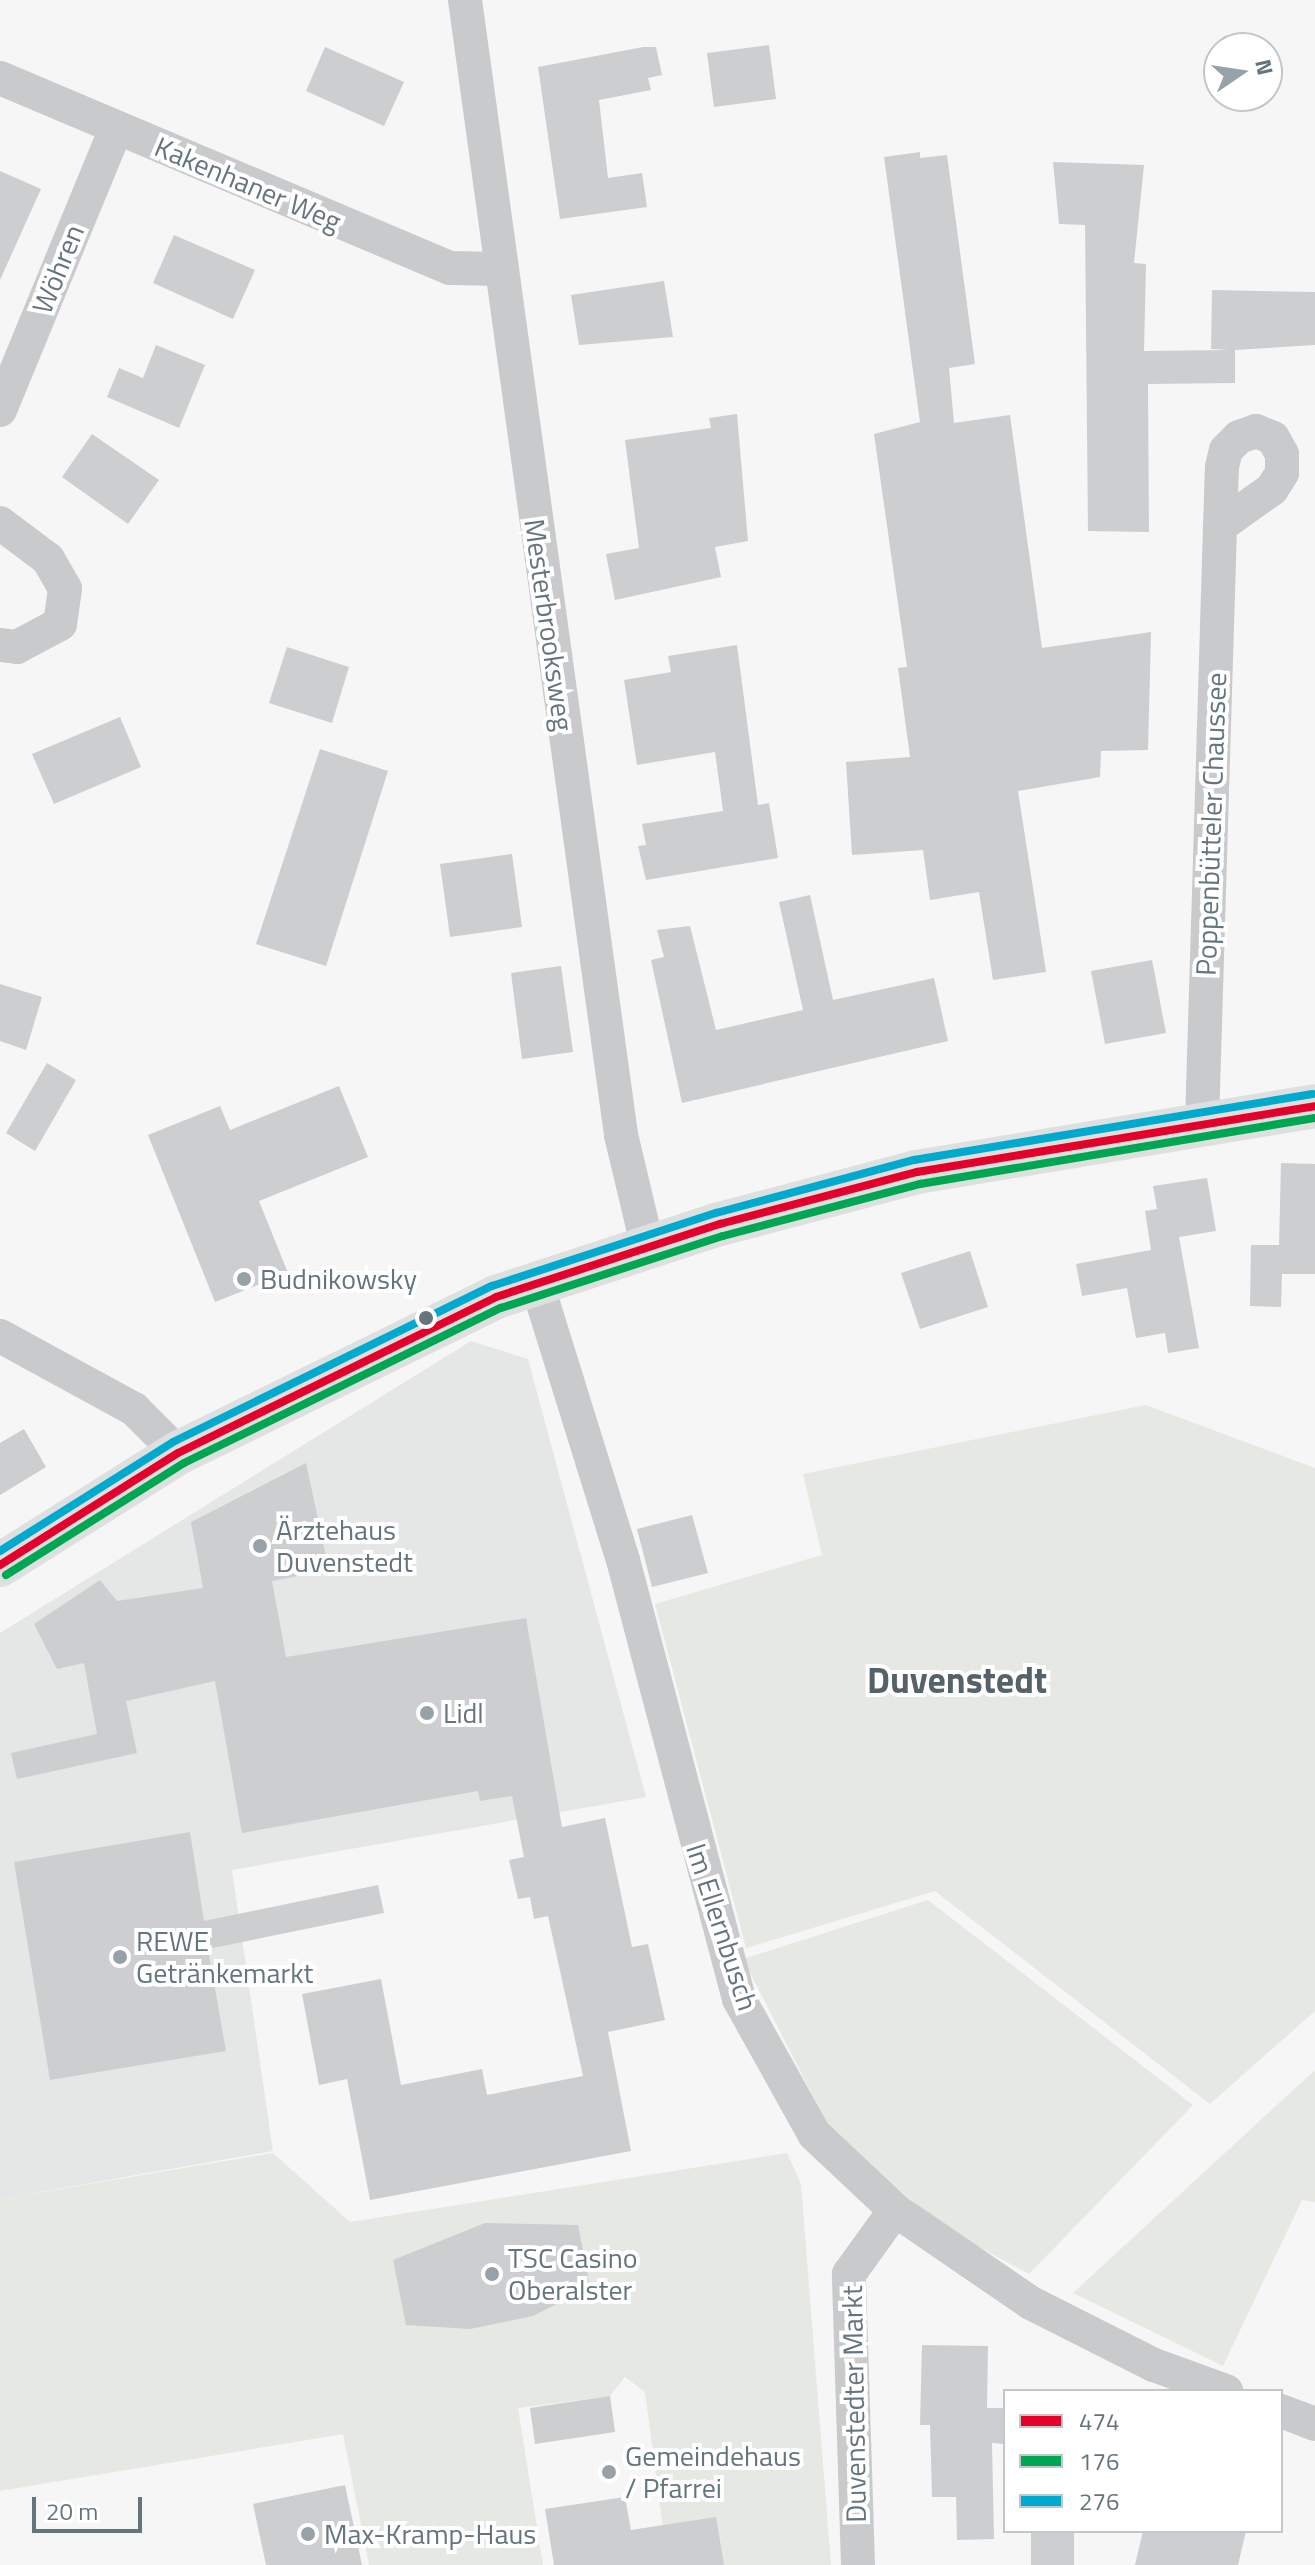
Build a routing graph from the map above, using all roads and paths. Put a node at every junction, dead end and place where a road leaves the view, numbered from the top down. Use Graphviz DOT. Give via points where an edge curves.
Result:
graph roads {
  1 [pos="465,0"];
  2 [pos="0,78"];
  3 [pos="116,129"];
  4 [pos="500,269"];
  5 [pos="0,410"];
  6 [pos="0,523"];
  7 [pos="1220,526"];
  8 [pos="0,645"];
  9 [pos="1315,1106"];
  10 [pos="1202,1123"];
  11 [pos="648,1248"];
  12 [pos="537,1284"];
  13 [pos="0,1336"];
  14 [pos="178,1453"];
  15 [pos="0,1565"];
  16 [pos="895,2210"];
  17 [pos="1220,2389"];
  18 [pos="1283,2412"];
  19 [pos="1315,2424"];
  20 [pos="858,2565"];
  1 -- 4 [label="street, Mesterbrooksweg"];
  2 -- 3 [label="street, Kakenhaner Weg"];
  3 -- 4 [label="street, Kakenhaner Weg" via="450,268"];
  3 -- 5 [label="street, Wöhren"];
  4 -- 11 [label="street, Mesterbrooksweg" via="621,1135"];
  6 -- 8 [label="street" via="48,559 65,589 60,624 17,647"];
  7 -- 10 [label="street, Poppenbütteler Chaussee"];
  9 -- 10 [label="main road"];
  10 -- 11 [label="main road" via="917,1172"];
  11 -- 12 [label="main road"];
  12 -- 14 [label="main road" via="426,1327"];
  12 -- 16 [label="street, Im Ellernbusch" via="623,1560 739,1999 814,2134"];
  13 -- 14 [label="street" via="134,1409"];
  14 -- 15 [label="main road"];
  16 -- 17 [label="street, Im Ellernbusch" via="1031,2303 1154,2365"];
  16 -- 20 [label="street, Duvenstedter Markt" via="849,2274"];
  18 -- 19 [label="street"];
}
